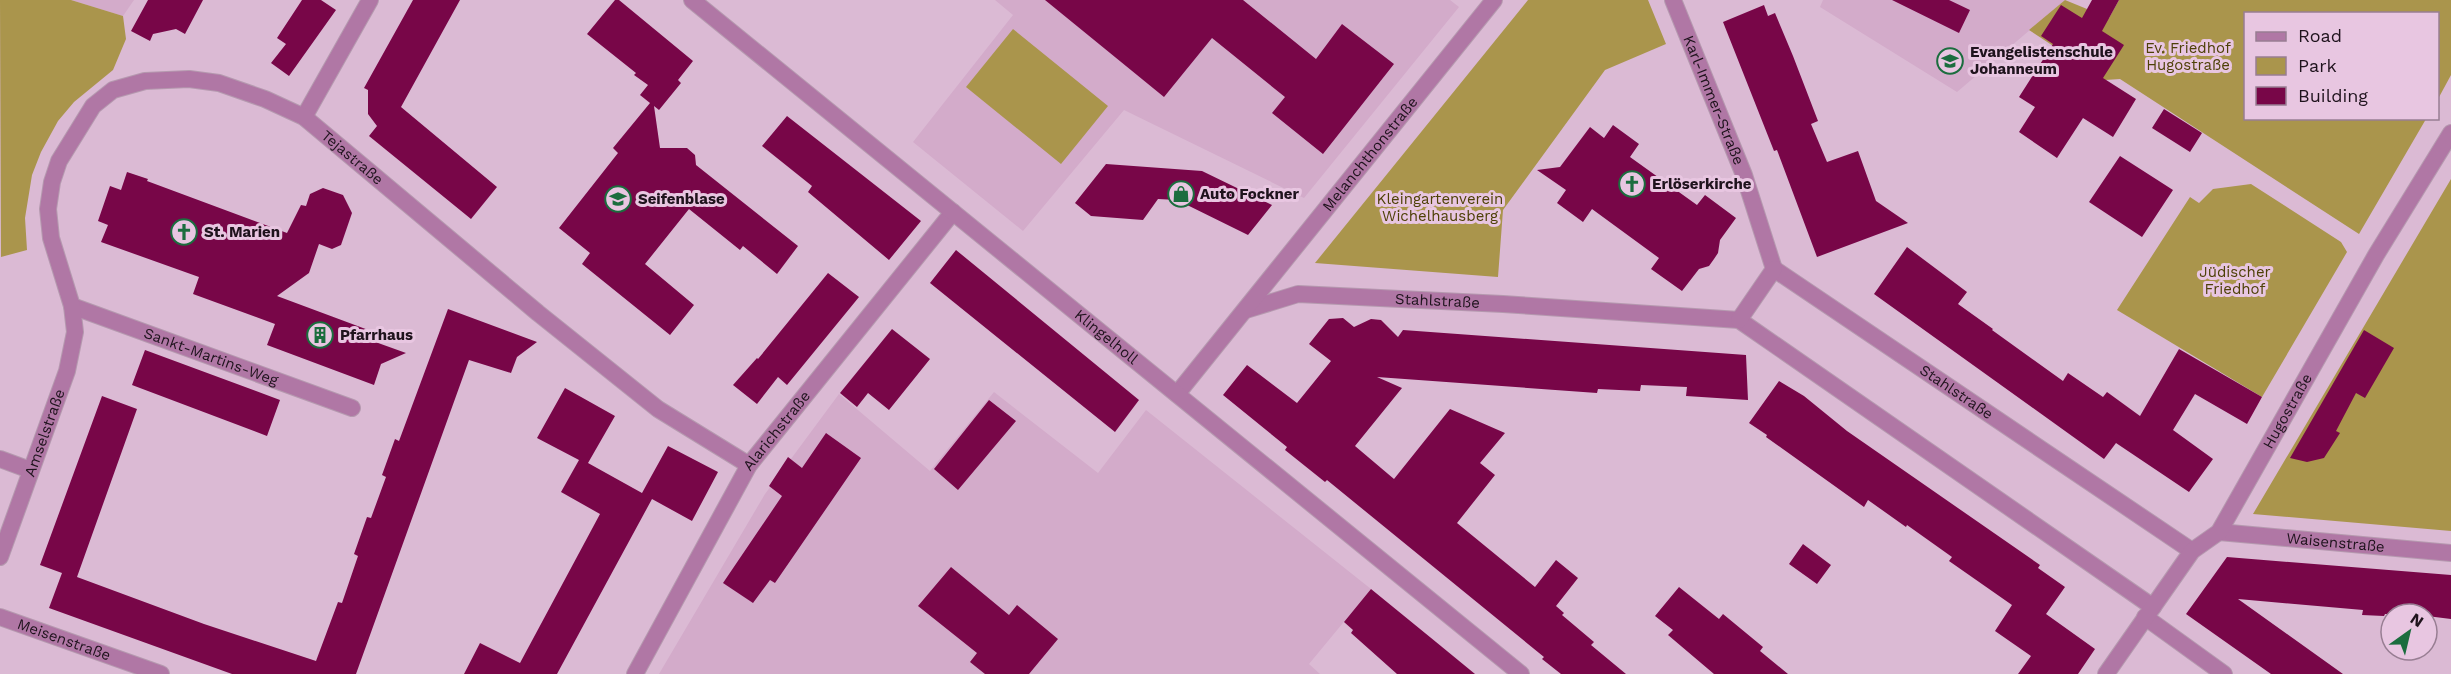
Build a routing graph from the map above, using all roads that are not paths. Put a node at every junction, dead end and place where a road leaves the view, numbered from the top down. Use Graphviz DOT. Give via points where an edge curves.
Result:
graph roads {
  1 [pos="370,0"];
  2 [pos="692,0"];
  3 [pos="1494,0"];
  4 [pos="1672,0"];
  5 [pos="304,117"];
  6 [pos="2451,133"];
  7 [pos="953,212"];
  8 [pos="1774,269"];
  9 [pos="72,306"];
  10 [pos="1246,310"];
  11 [pos="1739,320"];
  12 [pos="1177,394"];
  13 [pos="352,408"];
  14 [pos="0,459"];
  15 [pos="749,465"];
  16 [pos="30,470"];
  17 [pos="2219,532"];
  18 [pos="2192,551"];
  19 [pos="2451,553"];
  20 [pos="0,557"];
  21 [pos="2149,612"];
  22 [pos="0,617"];
  23 [pos="161,674"];
  24 [pos="635,674"];
  25 [pos="1521,674"];
  26 [pos="2106,674"];
  27 [pos="2224,674"];
  1 -- 5 [label="street"];
  2 -- 7 [label="street, Klingelholl"];
  3 -- 10 [label="street, Melanchthonstraße"];
  4 -- 8 [label="street, Karl-Immer-Straße" via="1744,175"];
  5 -- 9 [label="street, Tejastraße" via="229,86 189,79 145,81 113,90 93,106 59,161 48,209 51,238"];
  5 -- 15 [label="street, Tejastraße" via="658,409"];
  6 -- 17 [label="street, Hugostraße" via="2376,255"];
  7 -- 12 [label="street, Klingelholl"];
  7 -- 15 [label="street, Alarichstraße"];
  8 -- 11 [label="street"];
  8 -- 18 [label="street, Stahlstraße"];
  9 -- 13 [label="street, Sankt-Martins-Weg"];
  9 -- 16 [label="street, Amselstraße" via="75,332 67,370"];
  10 -- 11 [label="street, Stahlstraße" via="1298,294"];
  10 -- 12 [label="street"];
  11 -- 21 [label="street"];
  12 -- 25 [label="street, Klingelholl"];
  14 -- 16 [label="street"];
  15 -- 24 [label="street, Alarichstraße"];
  16 -- 20 [label="street, Amselstraße"];
  17 -- 18 [label="street, Hugostraße"];
  17 -- 19 [label="street, Waisenstraße"];
  18 -- 21 [label="street, Hugostraße"];
  21 -- 26 [label="street, Hugostraße"];
  21 -- 27 [label="street"];
  22 -- 23 [label="street, Meisenstraße"];
}
